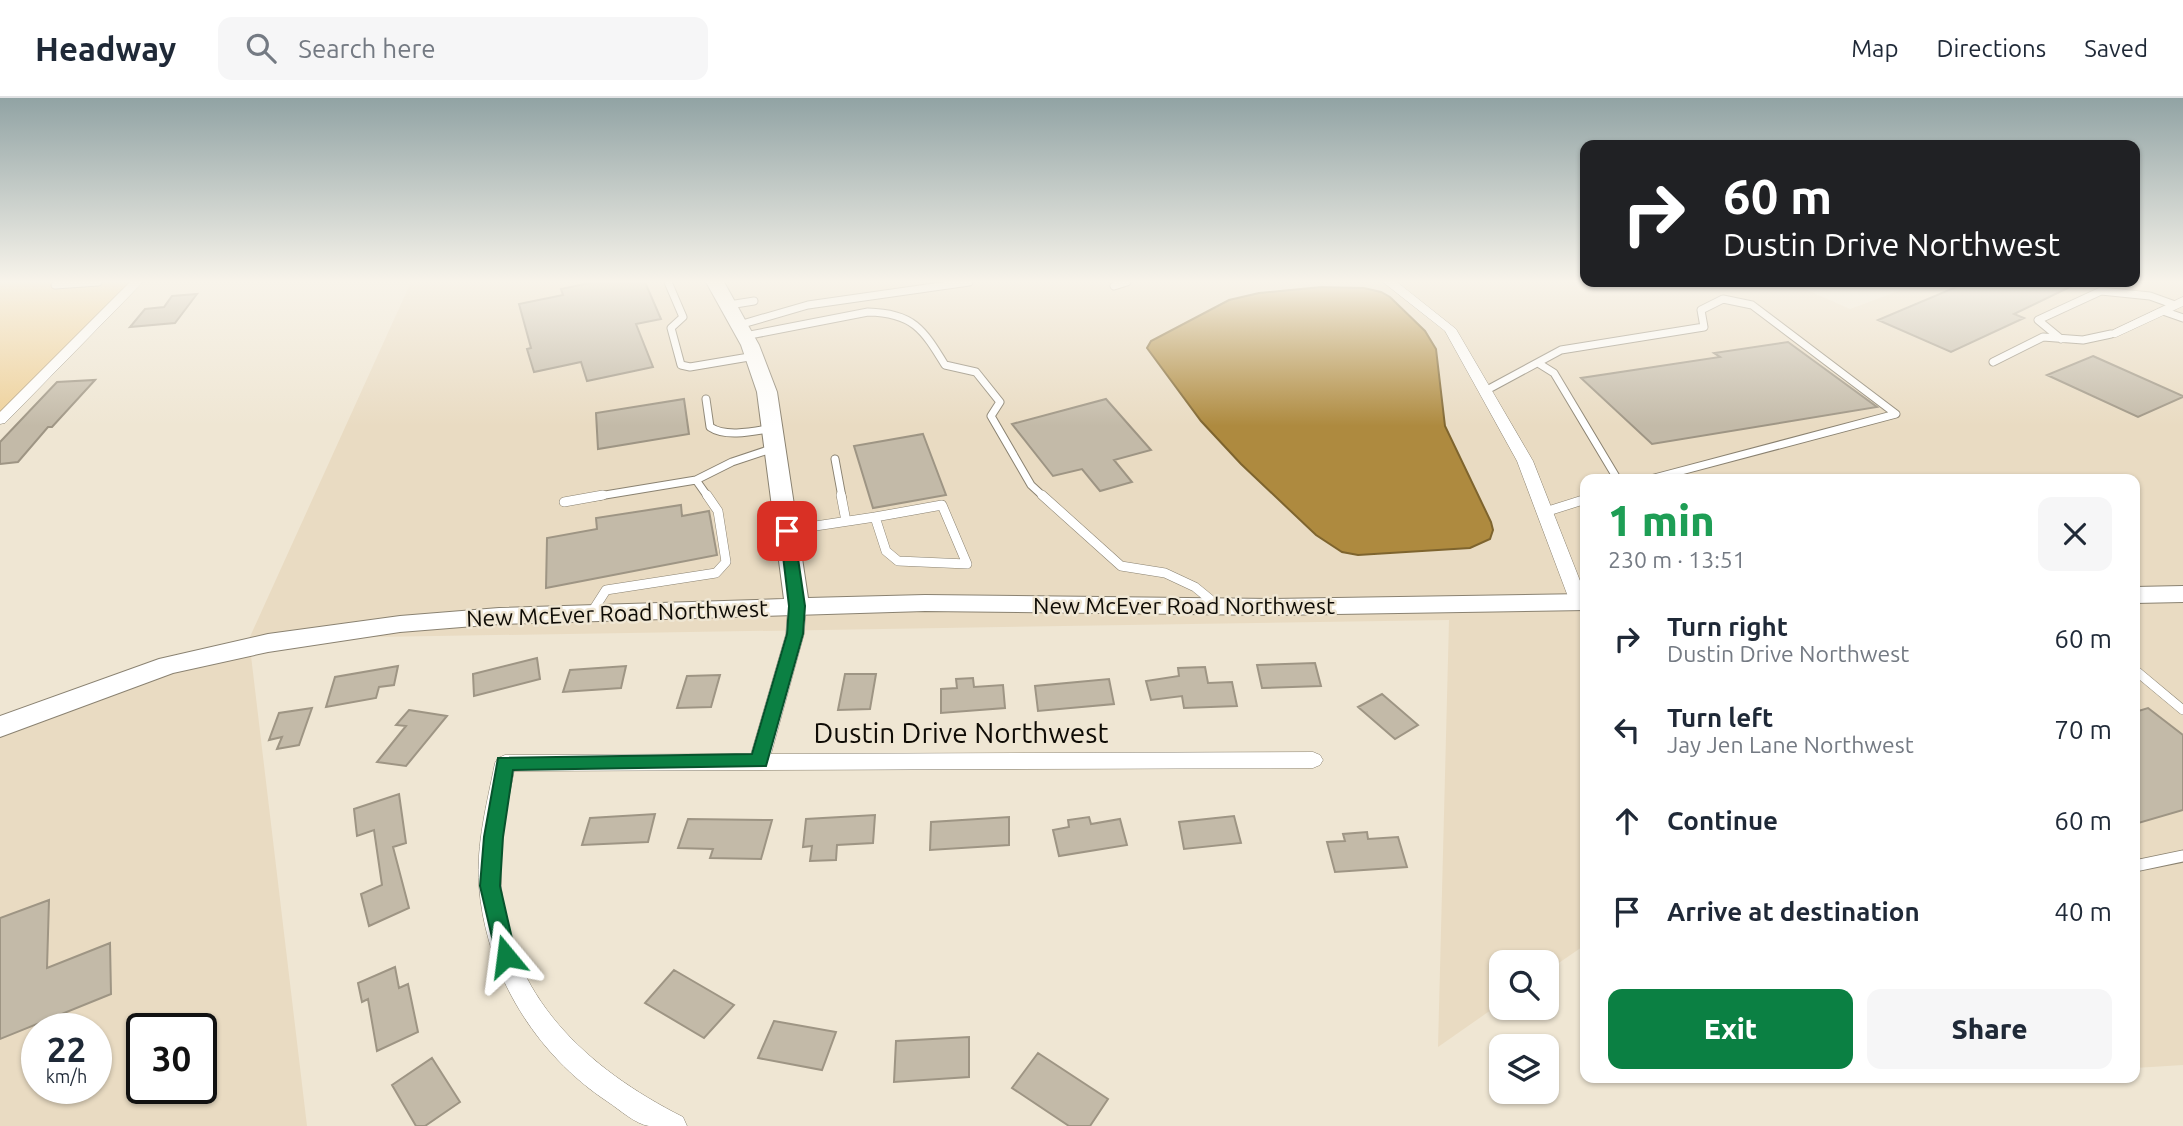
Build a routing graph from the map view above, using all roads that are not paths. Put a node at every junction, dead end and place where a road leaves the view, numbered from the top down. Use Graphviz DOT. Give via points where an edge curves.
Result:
graph roads {
  1 [pos="89,330"];
  2 [pos="672,330"];
  3 [pos="745,330"];
  4 [pos="749,330"];
  5 [pos="920,330"];
  6 [pos="1451,330"];
  7 [pos="1686,330"];
  8 [pos="1785,330"];
  9 [pos="2051,330"];
  10 [pos="2120,330"];
  11 [pos="742,331"];
  12 [pos="2111,334"];
  13 [pos="2062,339"];
  14 [pos="755,356"];
  15 [pos="1993,362"];
  16 [pos="1538,363"];
  17 [pos="1485,391"];
  18 [pos="706,399"];
  19 [pos="0,420"];
  20 [pos="774,438"];
  21 [pos="835,458"];
  22 [pos="1614,474"];
  23 [pos="1670,474"];
  24 [pos="696,480"];
  25 [pos="1580,501"];
  26 [pos="564,502"];
  27 [pos="1545,512"];
  28 [pos="875,517"];
  29 [pos="846,521"];
  30 [pos="787,531"];
  31 [pos="2183,594"];
  32 [pos="2140,595"];
  33 [pos="1580,597"];
  34 [pos="1580,602"];
  35 [pos="797,606"];
  36 [pos="1219,607"];
  37 [pos="592,612"];
  38 [pos="2140,674"];
  39 [pos="2183,710"];
  40 [pos="0,727"];
  41 [pos="1313,760"];
  42 [pos="760,761"];
  43 [pos="2183,856"];
  44 [pos="2140,865"];
  45 [pos="674,1126"];
  1 -- 19 [label="street"];
  2 -- 14 [label="lane" via="681,365"];
  3 -- 11 [label="lane"];
  4 -- 11 [label="lane"];
  5 -- 36 [label="lane" via="945,365 976,372 1000,402 991,416 1031,485 1079,531 1121,566 1165,573 1195,587"];
  6 -- 17 [label="street"];
  7 -- 16 [label="lane" via="1561,350"];
  8 -- 23 [label="lane" via="1896,414"];
  9 -- 13 [label="lane"];
  10 -- 12 [label="street"];
  11 -- 14 [label="street"];
  12 -- 13 [label="lane"];
  13 -- 15 [label="lane" via="2043,337"];
  14 -- 20 [label="street"];
  16 -- 17 [label="lane"];
  16 -- 22 [label="lane" via="1554,373"];
  17 -- 27 [label="street" via="1525,461"];
  18 -- 20 [label="lane" via="710,427 716,432"];
  20 -- 24 [label="lane"];
  20 -- 30 [label="street"];
  21 -- 29 [label="lane"];
  24 -- 26 [label="lane"];
  24 -- 37 [label="lane" via="718,511 726,562 716,573 606,590"];
  25 -- 27 [label="lane"];
  27 -- 33 [label="street"];
  28 -- 28 [label="lane" via="886,551 898,561 967,564 942,505"];
  28 -- 29 [label="lane"];
  29 -- 30 [label="lane"];
  30 -- 35 [label="street"];
  31 -- 32 [label="street"];
  34 -- 36 [label="street, New McEver Road Northwest"];
  35 -- 36 [label="street, New McEver Road Northwest"];
  35 -- 37 [label="street, New McEver Road Northwest"];
  35 -- 42 [label="street" via="795,634"];
  37 -- 40 [label="street, New McEver Road Northwest" via="400,624 268,643 168,665"];
  38 -- 39 [label="lane"];
  41 -- 42 [label="street, Dustin Drive Northwest"];
  42 -- 45 [label="street, Dustin Drive Northwest" via="505,763 490,886 498,933 515,980 542,1026 579,1066 626,1101"];
  43 -- 44 [label="lane"];
}
